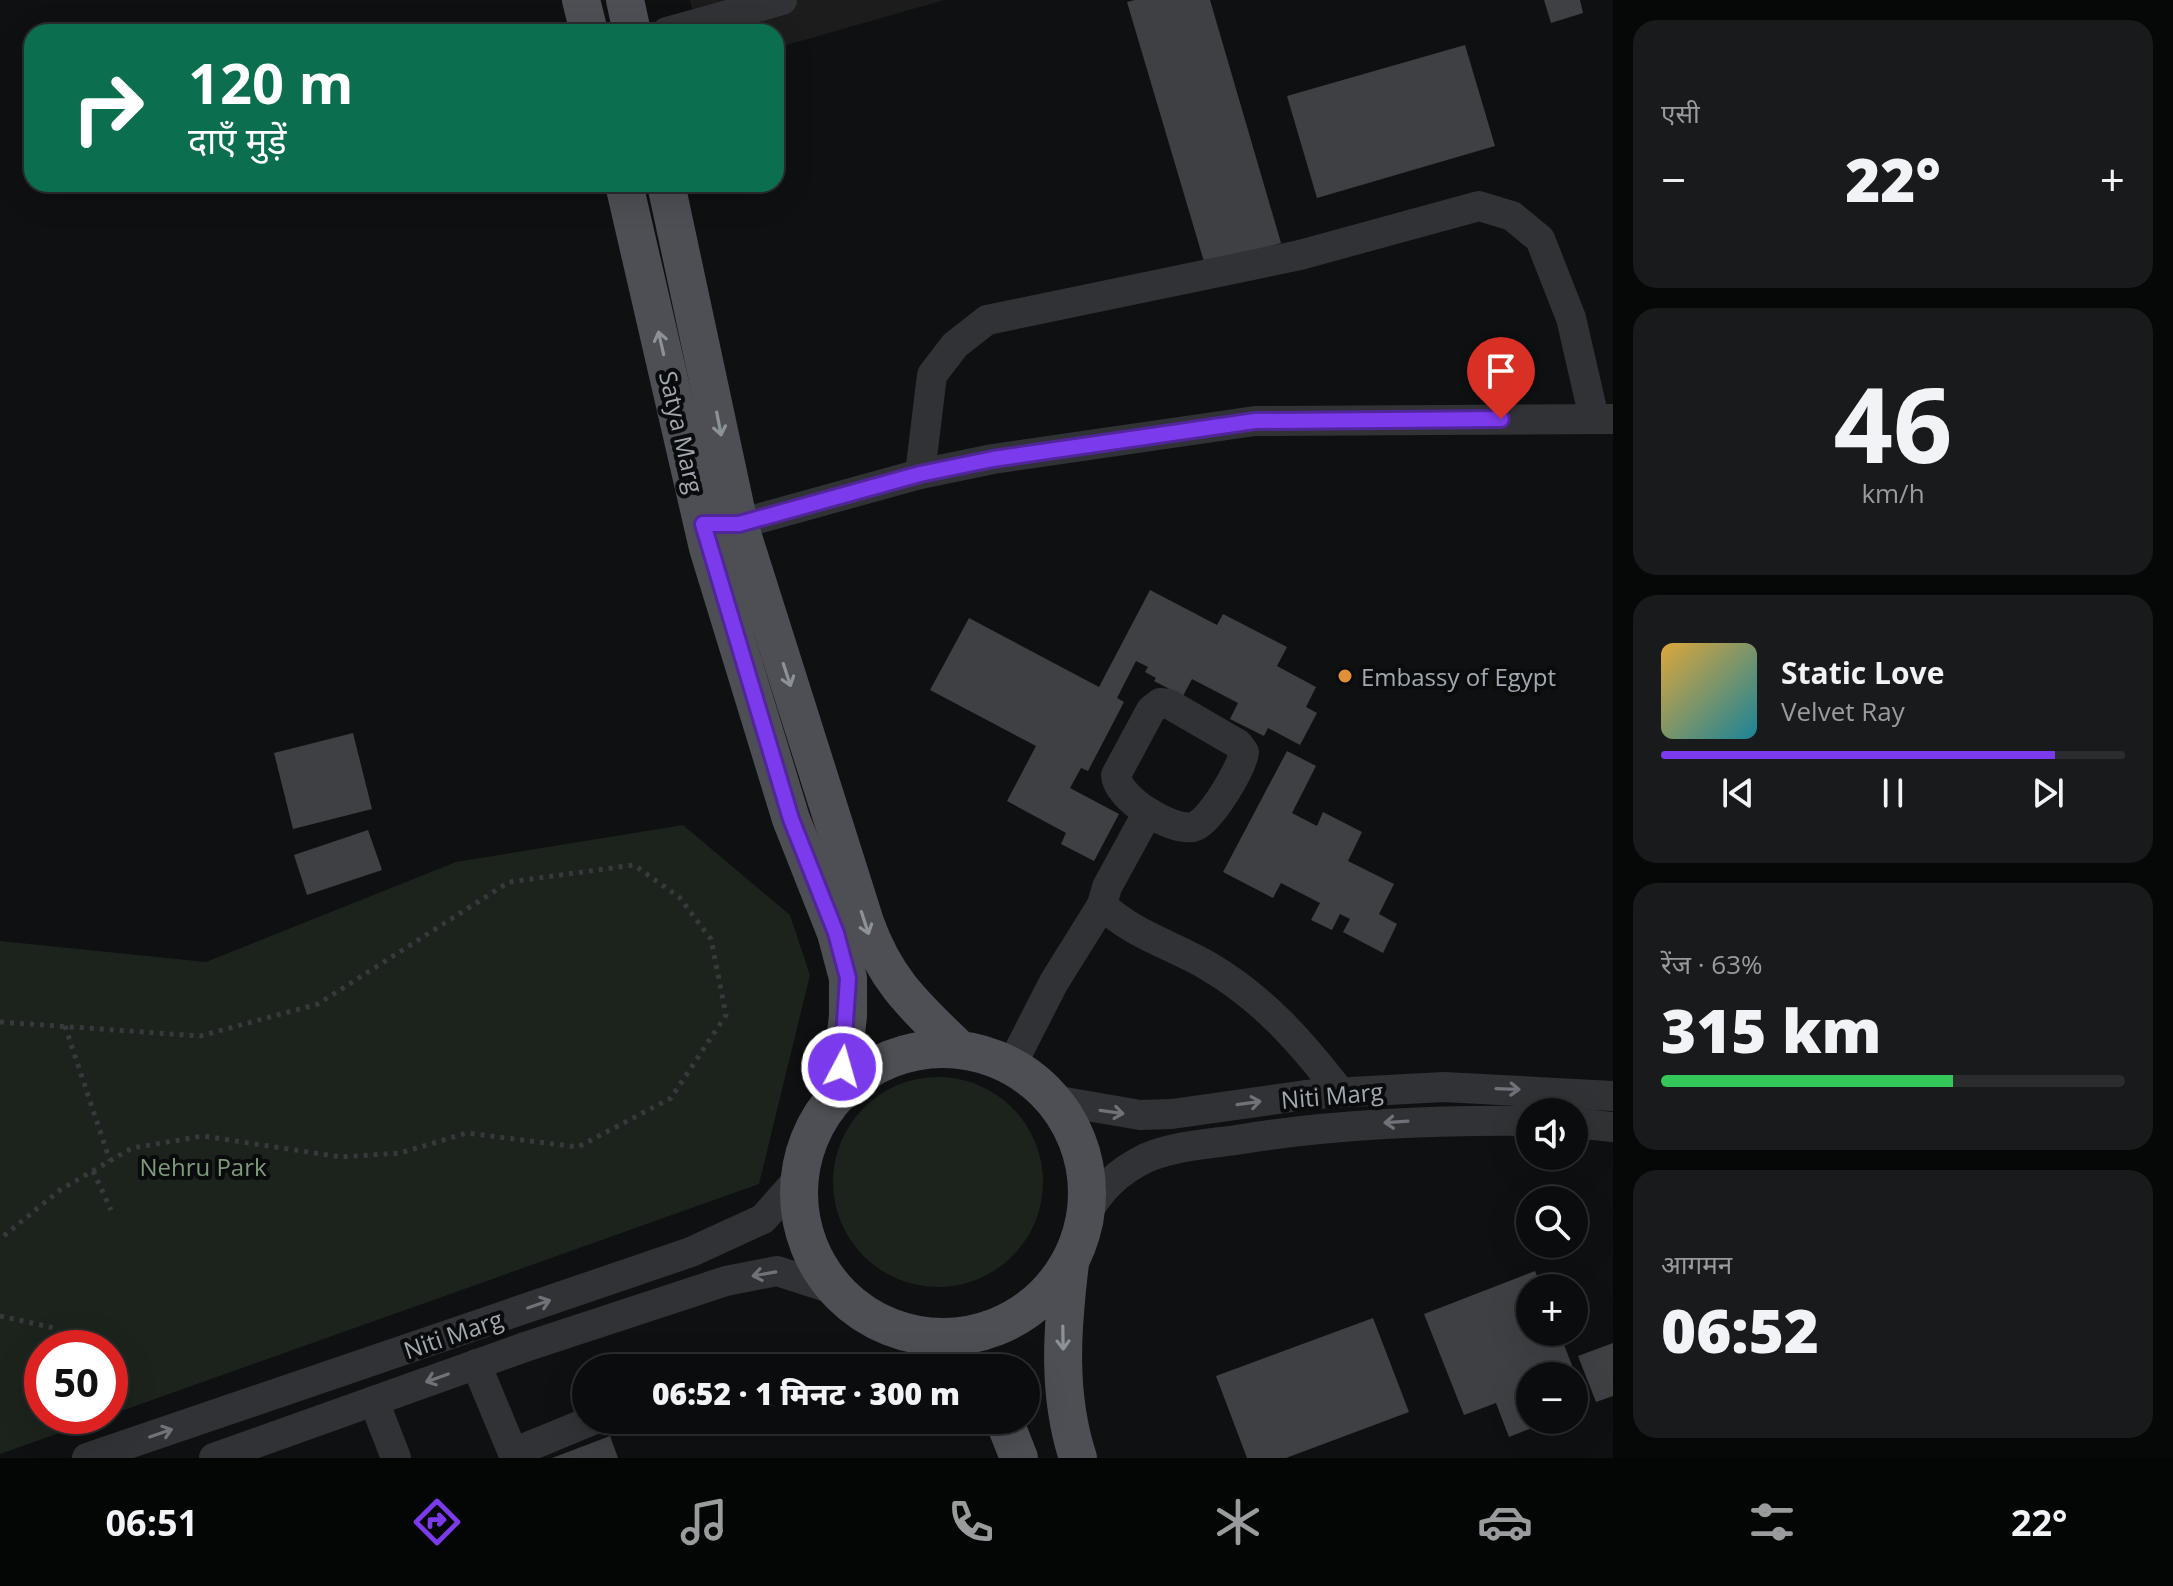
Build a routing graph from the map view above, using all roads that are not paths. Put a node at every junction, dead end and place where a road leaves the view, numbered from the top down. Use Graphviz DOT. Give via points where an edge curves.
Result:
graph roads {
  1 [pos="581,0"];
  2 [pos="625,0"];
  3 [pos="782,0"];
  4 [pos="587,24"];
  5 [pos="630,24"];
  6 [pos="696,24"];
  7 [pos="626,192"];
  8 [pos="667,192"];
  9 [pos="1603,418"];
  10 [pos="920,474"];
  11 [pos="721,524"];
  12 [pos="1148,812"];
  13 [pos="1102,905"];
  14 [pos="960,1050"];
  15 [pos="1011,1066"];
  16 [pos="1340,1092"];
  17 [pos="839,1093"];
  18 [pos="1613,1096"];
  19 [pos="1053,1100"];
  20 [pos="1516,1121"];
  21 [pos="1588,1124"];
  22 [pos="1613,1127"];
  23 [pos="800,1177"];
  24 [pos="1085,1216"];
  25 [pos="1071,1261"];
  26 [pos="839,1291"];
  27 [pos="940,1337"];
  28 [pos="958,1354"];
  29 [pos="476,1364"];
  30 [pos="374,1401"];
  31 [pos="572,1429"];
  32 [pos="1010,1434"];
  33 [pos="87,1458"];
  34 [pos="214,1458"];
  35 [pos="396,1458"];
  36 [pos="1019,1458"];
  37 [pos="1078,1458"];
  1 -- 4 [label="main road"];
  2 -- 5 [label="main road"];
  3 -- 6 [label="street"];
  11 -- 7 [label="main road, Satya Marg, one-way"];
  8 -- 11 [label="main road, Satya Marg, one-way"];
  9 -- 10 [label="street" via="1255,421"];
  9 -- 10 [label="street" via="1540,239 1512,216 1479,206 1300,255 987,320 955,345 932,375"];
  10 -- 11 [label="street"];
  11 -- 14 [label="main road, Satya Marg, one-way" via="877,957 893,981"];
  11 -- 17 [label="main road, Satya Marg" via="791,819 848,978"];
  12 -- 12 [label="street" via="1196,827 1224,793 1244,752 1160,703 1151,710 1116,775 1122,794"];
  12 -- 13 [label="street"];
  13 -- 15 [label="street"];
  13 -- 16 [label="street" via="1120,922 1208,966 1259,1000 1292,1031"];
  14 -- 15 [label="main road"];
  14 -- 17 [label="main road" via="933,1049 882,1062"];
  15 -- 19 [label="main road"];
  16 -- 18 [label="street, Niti Marg, one-way" via="1444,1087"];
  19 -- 16 [label="street, Niti Marg, one-way" via="1140,1115"];
  17 -- 23 [label="main road" via="809,1140"];
  19 -- 24 [label="main road" via="1082,1155"];
  20 -- 24 [label="street, Niti Marg, one-way" via="1324,1127 1175,1149 1124,1171 1102,1188"];
  21 -- 22 [label="street"];
  23 -- 26 [label="main road" via="803,1227 823,1272"];
  33 -- 23 [label="street, Niti Marg, one-way" via="691,1252 763,1219"];
  24 -- 25 [label="main road"];
  25 -- 27 [label="main road" via="1025,1312 985,1331"];
  25 -- 37 [label="main road, one-way" via="1062,1330 1066,1422"];
  26 -- 27 [label="main road" via="868,1315 902,1331"];
  26 -- 29 [label="street, Niti Marg, one-way" via="777,1271 726,1281"];
  27 -- 28 [label="main road"];
  29 -- 30 [label="street, Niti Marg, one-way"];
  29 -- 31 [label="street" via="513,1453"];
  30 -- 34 [label="street, Niti Marg"];
  30 -- 35 [label="street"];
  32 -- 36 [label="main road"];
}
